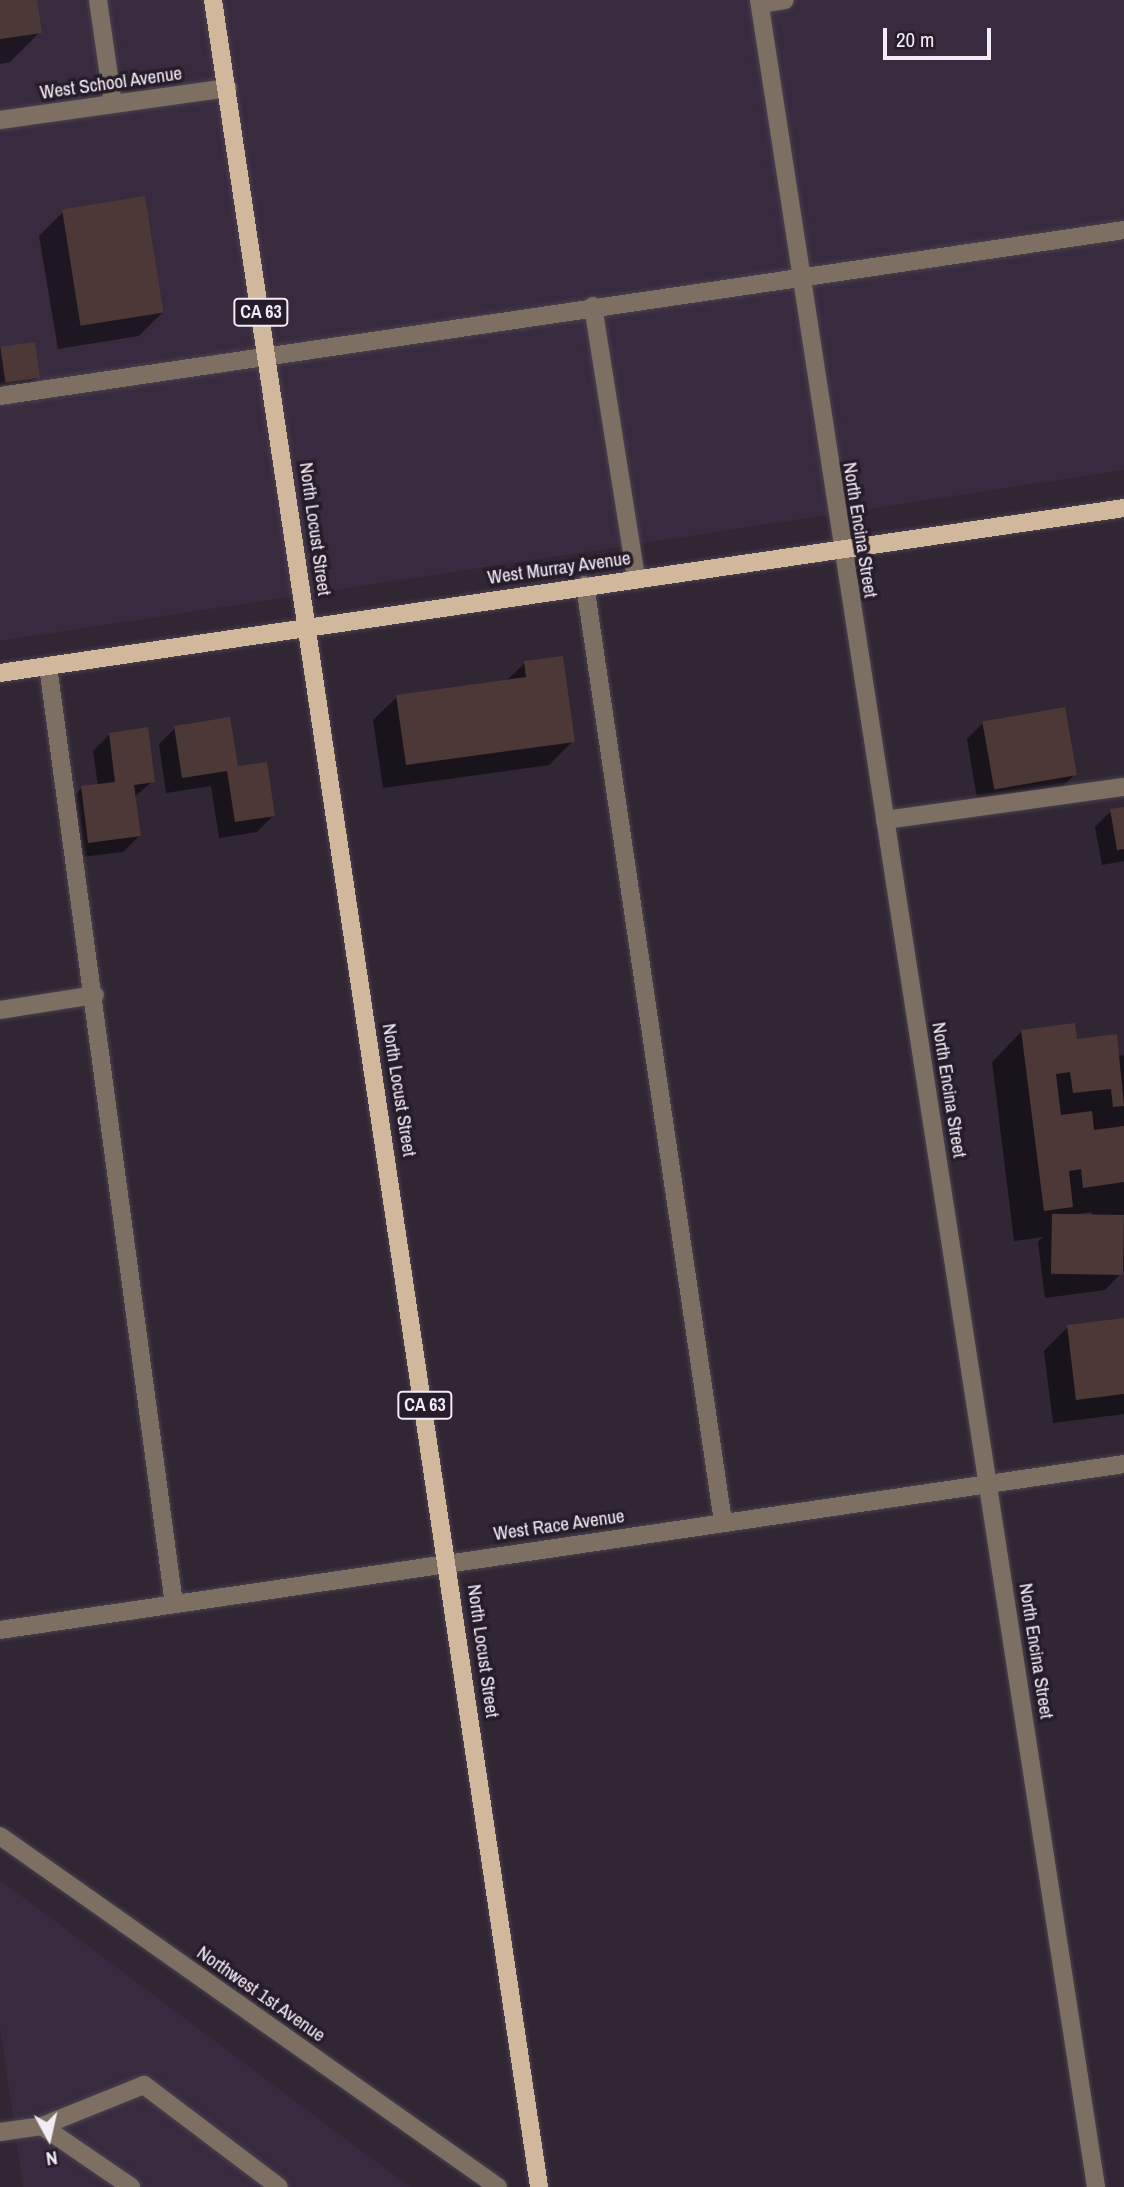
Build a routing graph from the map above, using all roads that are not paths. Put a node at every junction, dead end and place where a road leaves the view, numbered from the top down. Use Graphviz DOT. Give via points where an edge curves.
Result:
graph roads {
  1 [pos="98,0"];
  2 [pos="213,0"];
  3 [pos="785,0"];
  4 [pos="759,2"];
  5 [pos="228,88"];
  6 [pos="113,104"];
  7 [pos="0,120"];
  8 [pos="1124,230"];
  9 [pos="800,276"];
  10 [pos="593,306"];
  11 [pos="267,353"];
  12 [pos="0,396"];
  13 [pos="1124,508"];
  14 [pos="842,549"];
  15 [pos="636,578"];
  16 [pos="585,585"];
  17 [pos="307,624"];
  18 [pos="48,666"];
  19 [pos="0,673"];
  20 [pos="1124,787"];
  21 [pos="885,820"];
  22 [pos="95,995"];
  23 [pos="0,1010"];
  24 [pos="1124,1464"];
  25 [pos="990,1483"];
  26 [pos="723,1522"];
  27 [pos="449,1562"];
  28 [pos="174,1604"];
  29 [pos="0,1630"];
  30 [pos="0,1836"];
  31 [pos="42,2126"];
  32 [pos="0,2132"];
  33 [pos="131,2187"];
  34 [pos="279,2187"];
  35 [pos="498,2187"];
  36 [pos="539,2187"];
  37 [pos="1096,2187"];
  1 -- 6 [label="street"];
  2 -- 5 [label="main road, North Locust Street / CA 63"];
  3 -- 4 [label="street"];
  4 -- 9 [label="street, North Encina Street"];
  5 -- 6 [label="street, West School Avenue"];
  5 -- 11 [label="main road, North Locust Street / CA 63"];
  6 -- 7 [label="street, West School Avenue"];
  8 -- 9 [label="street"];
  9 -- 10 [label="street"];
  9 -- 14 [label="street, North Encina Street"];
  10 -- 11 [label="street"];
  10 -- 15 [label="street"];
  11 -- 12 [label="street" via="209,369"];
  11 -- 17 [label="main road, North Locust Street / CA 63"];
  13 -- 14 [label="main road, West Murray Avenue"];
  14 -- 15 [label="main road, West Murray Avenue"];
  14 -- 21 [label="street, North Encina Street"];
  15 -- 16 [label="main road, West Murray Avenue"];
  16 -- 17 [label="main road, West Murray Avenue"];
  16 -- 26 [label="street"];
  17 -- 18 [label="main road, West Murray Avenue"];
  17 -- 27 [label="main road, North Locust Street / CA 63"];
  18 -- 19 [label="main road, West Murray Avenue"];
  18 -- 22 [label="street"];
  20 -- 21 [label="street"];
  21 -- 25 [label="street, North Encina Street"];
  22 -- 23 [label="street"];
  22 -- 28 [label="street"];
  24 -- 25 [label="street, West Race Avenue"];
  25 -- 26 [label="street, West Race Avenue"];
  25 -- 37 [label="street, North Encina Street"];
  26 -- 27 [label="street, West Race Avenue"];
  27 -- 28 [label="street, West Race Avenue"];
  27 -- 36 [label="main road, North Locust Street / CA 63"];
  28 -- 29 [label="street, West Race Avenue"];
  30 -- 35 [label="street, Northwest 1st Avenue"];
  31 -- 32 [label="street"];
  31 -- 33 [label="street"];
  31 -- 34 [label="street" via="144,2085"];
}
